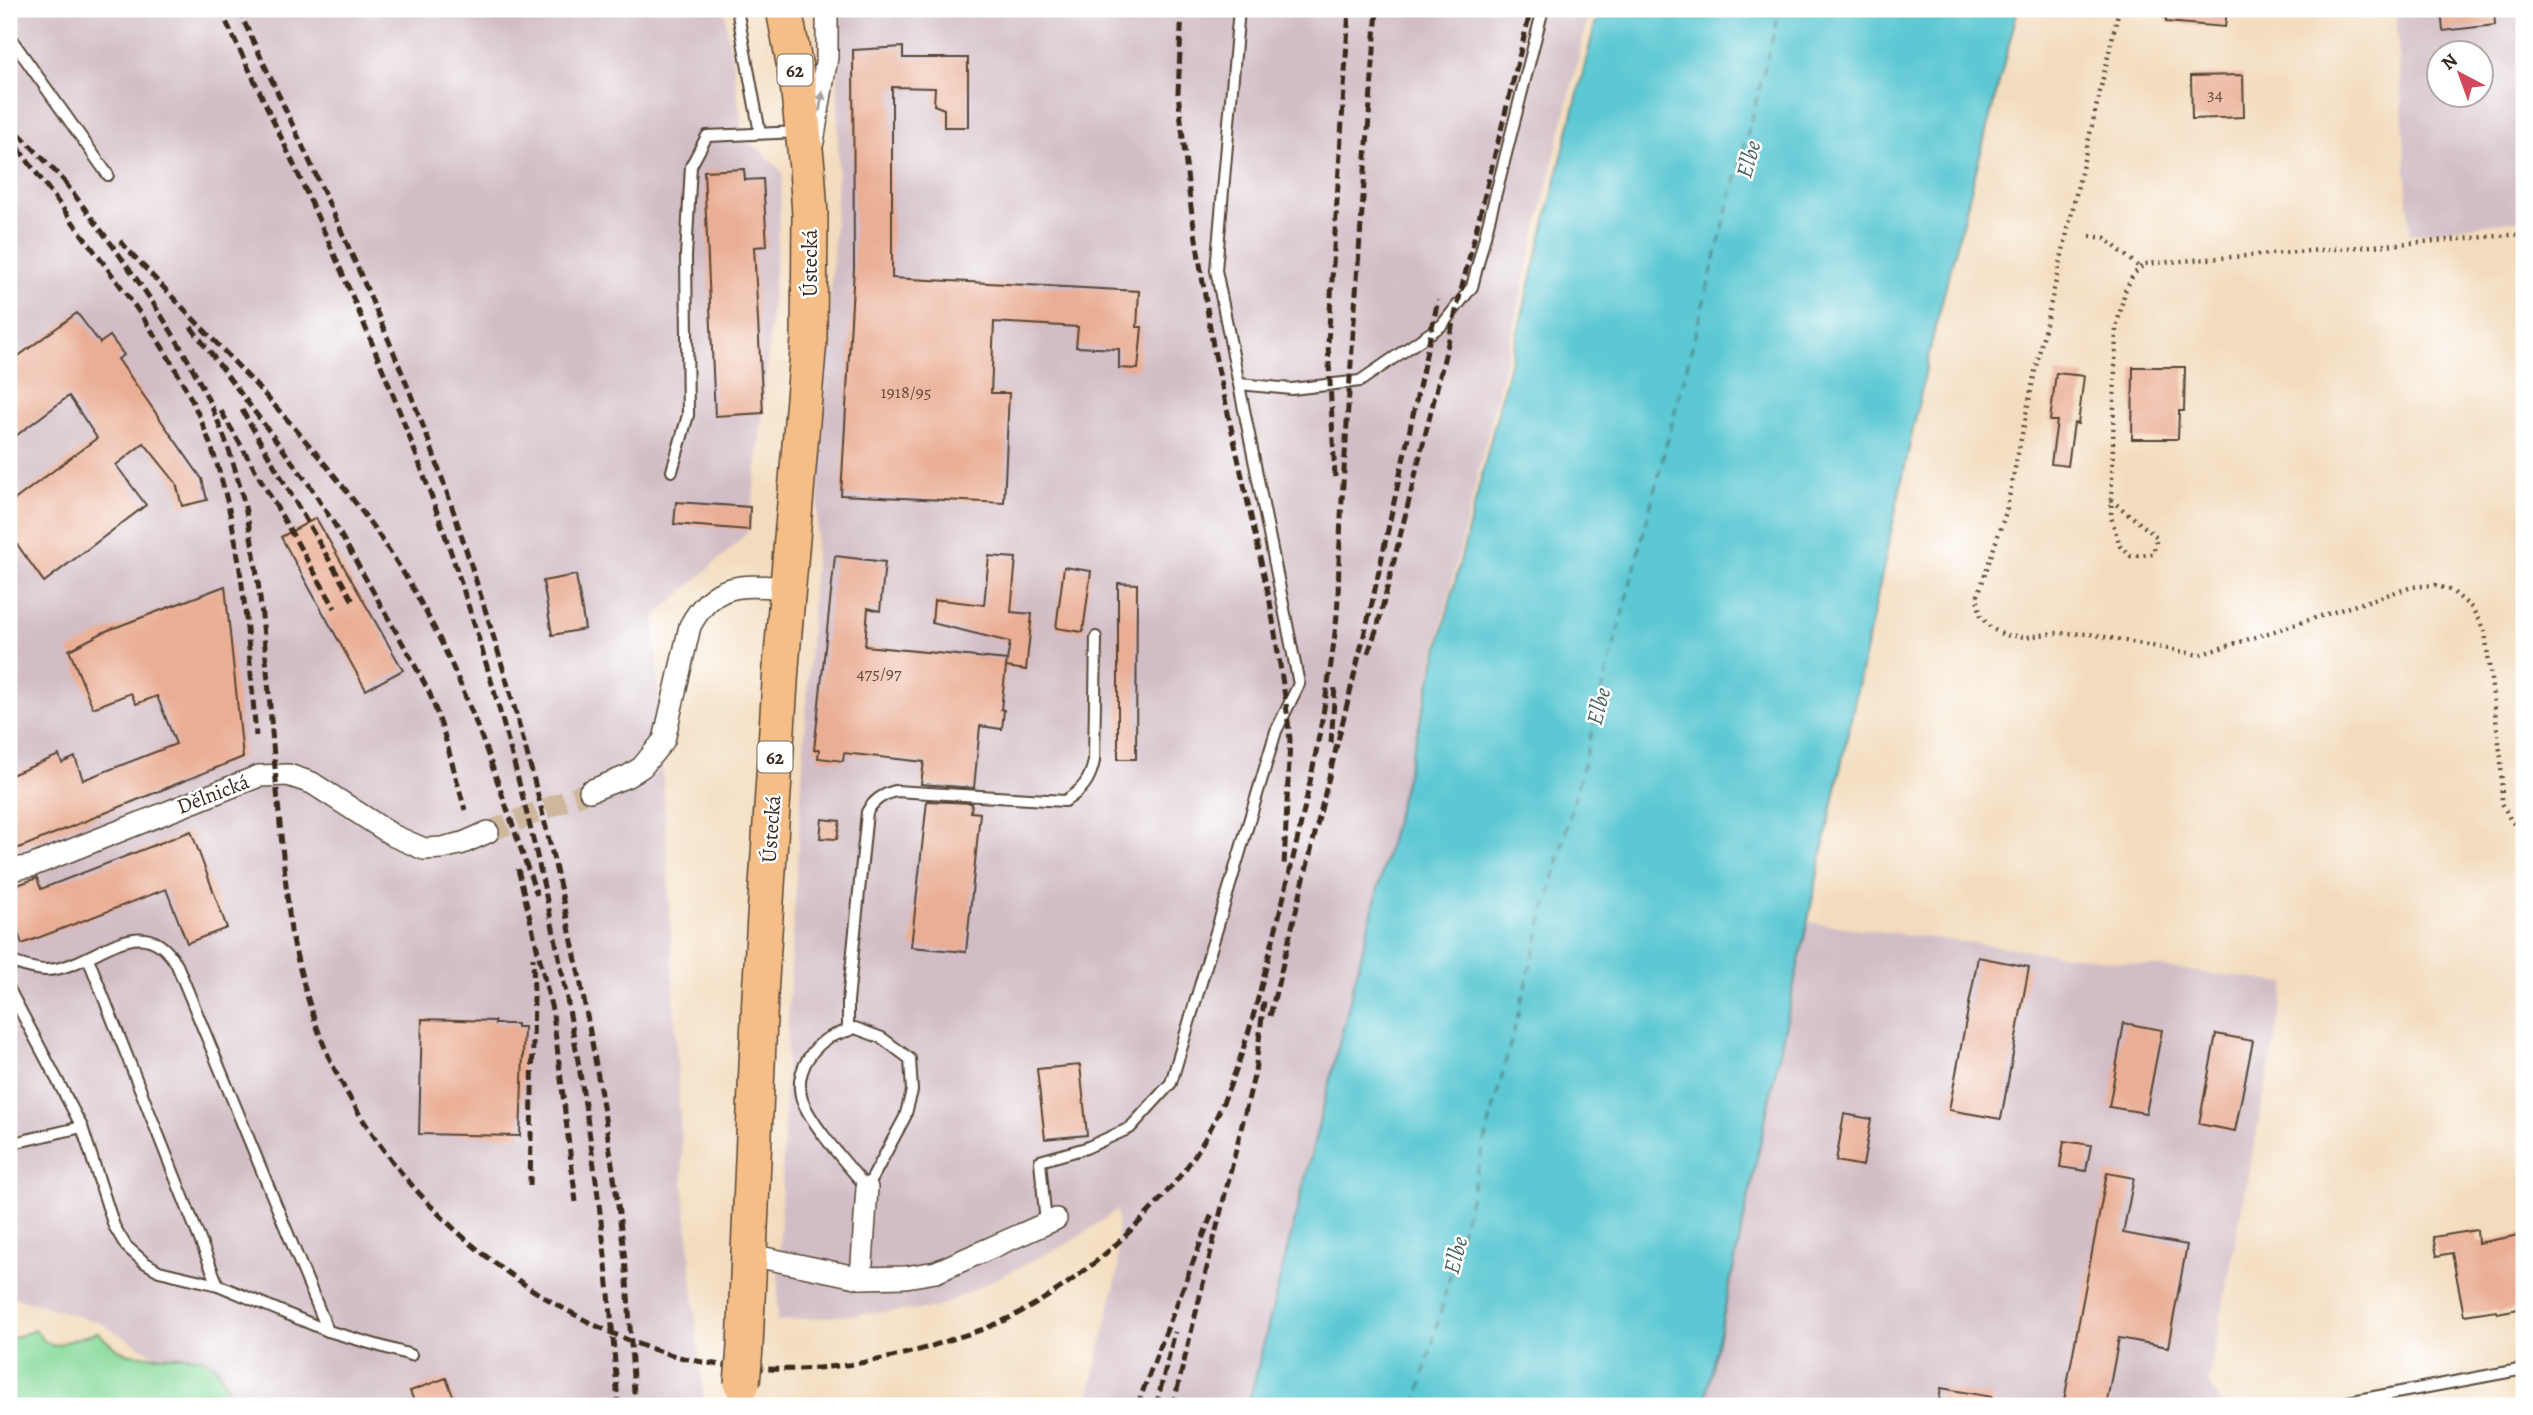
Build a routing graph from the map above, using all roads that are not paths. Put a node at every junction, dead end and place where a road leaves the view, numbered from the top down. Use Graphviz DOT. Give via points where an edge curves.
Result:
graph roads {
  1 [pos="737,9"];
  2 [pos="784,9"];
  3 [pos="1239,9"];
  4 [pos="1543,9"];
  5 [pos="827,14"];
  6 [pos="9,36"];
  7 [pos="802,131"];
  8 [pos="760,133"];
  9 [pos="807,168"];
  10 [pos="108,175"];
  11 [pos="1239,384"];
  12 [pos="672,471"];
  13 [pos="788,588"];
  14 [pos="1096,637"];
  15 [pos="590,792"];
  16 [pos="488,832"];
  17 [pos="9,870"];
  18 [pos="88,958"];
  19 [pos="9,961"];
  20 [pos="9,989"];
  21 [pos="848,1031"];
  22 [pos="82,1127"];
  23 [pos="9,1144"];
  24 [pos="867,1188"];
  25 [pos="1051,1221"];
  26 [pos="750,1255"];
  27 [pos="861,1278"];
  28 [pos="218,1285"];
  29 [pos="328,1331"];
  30 [pos="411,1355"];
  31 [pos="2524,1369"];
  32 [pos="741,1395"];
  33 [pos="2326,1406"];
  1 -- 8 [label="lane"];
  2 -- 7 [label="main road, Ústecká / 62"];
  3 -- 11 [label="lane" via="1216,270"];
  4 -- 11 [label="lane" via="1472,287 1442,325 1360,381 1292,388"];
  9 -- 5 [label="street, Ústecká, one-way" via="827,57"];
  6 -- 10 [label="lane"];
  7 -- 8 [label="lane"];
  7 -- 9 [label="main road, Ústecká / 62"];
  8 -- 12 [label="lane" via="707,136 691,166 686,256 688,415"];
  9 -- 13 [label="main road, Ústecká / 62" via="809,341"];
  11 -- 25 [label="lane" via="1299,684 1276,731 1171,1083 1130,1128 1086,1148 1040,1161"];
  13 -- 15 [label="street" via="722,590 698,610 690,626 664,740 642,767"];
  13 -- 26 [label="main road, Ústecká / 62" via="760,995"];
  14 -- 21 [label="lane" via="1094,761 1091,776 1080,790 1065,801 895,791 872,803 867,813"];
  16 -- 17 [label="street, Dělnická" via="464,843 424,849 394,836 312,783 288,775 267,775 31,866"];
  18 -- 19 [label="lane" via="46,970"];
  18 -- 28 [label="lane"];
  18 -- 29 [label="lane" via="132,938 148,938 170,953"];
  20 -- 22 [label="lane"];
  21 -- 24 [label="lane" via="826,1039 808,1058 799,1076 801,1098"];
  21 -- 24 [label="lane" via="855,1028 882,1038 910,1059 912,1091 905,1117"];
  22 -- 23 [label="lane"];
  22 -- 28 [label="lane" via="114,1226 126,1246 159,1272"];
  24 -- 27 [label="street"];
  25 -- 27 [label="street" via="936,1272"];
  26 -- 27 [label="street"];
  26 -- 32 [label="main road, Ústecká / 62, bridge"];
  28 -- 29 [label="lane"];
  29 -- 30 [label="lane"];
  31 -- 33 [label="lane"];
}
